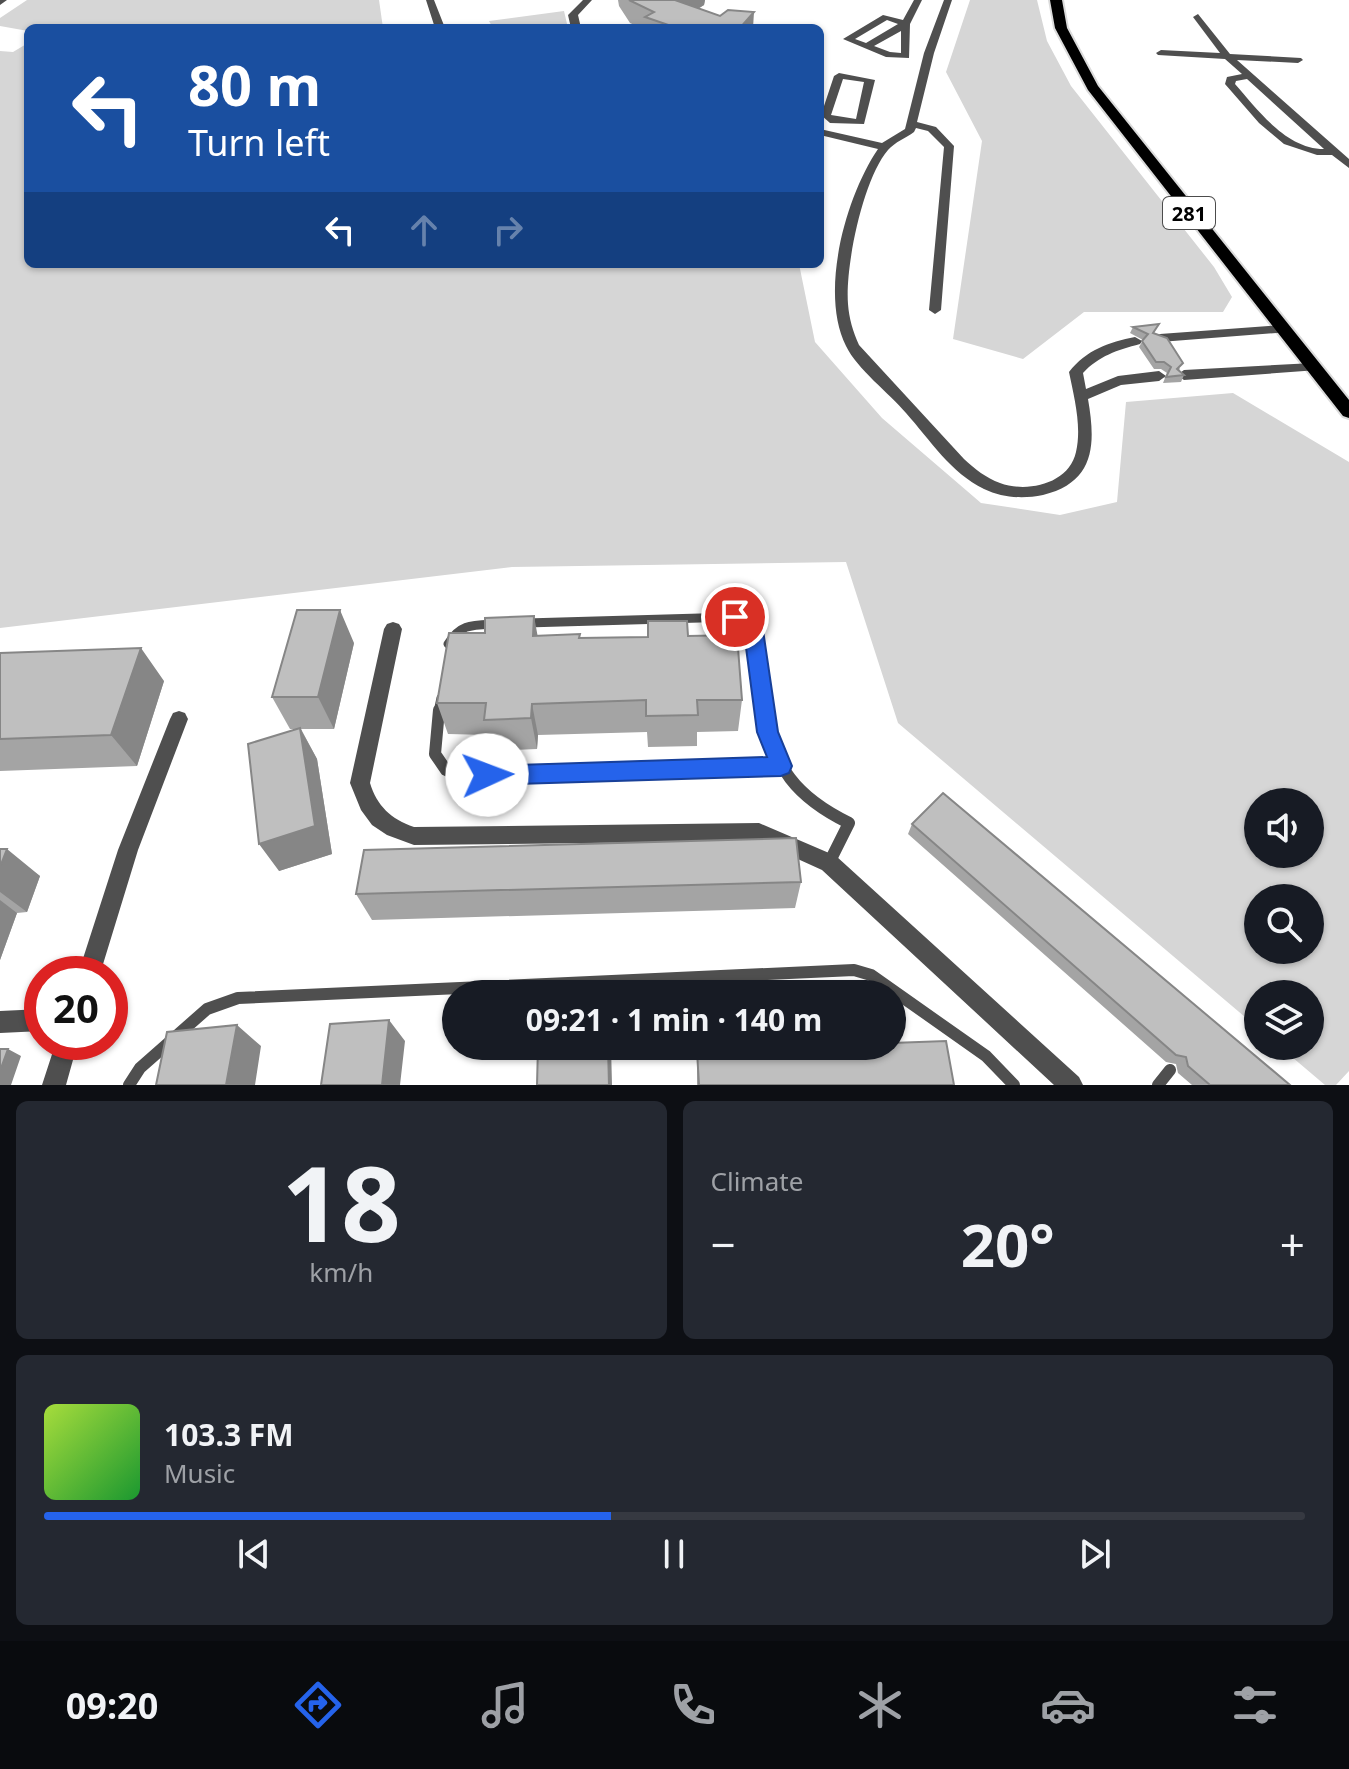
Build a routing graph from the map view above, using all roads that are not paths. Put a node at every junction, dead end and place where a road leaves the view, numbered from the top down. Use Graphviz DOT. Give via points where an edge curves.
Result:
graph roads {
  1 [pos="430,0"];
  2 [pos="588,0"];
  3 [pos="918,0"];
  4 [pos="948,0"];
  5 [pos="1056,0"];
  6 [pos="1198,17"];
  7 [pos="439,24"];
  8 [pos="575,24"];
  9 [pos="905,24"];
  10 [pos="905,44"];
  11 [pos="866,47"];
  12 [pos="930,48"];
  13 [pos="1161,53"];
  14 [pos="1227,56"];
  15 [pos="1298,60"];
  16 [pos="1249,76"];
  17 [pos="824,108"];
  18 [pos="912,124"];
  19 [pos="824,133"];
  20 [pos="884,147"];
  21 [pos="1333,152"];
  22 [pos="1349,165"];
  23 [pos="935,310"];
  24 [pos="1284,329"];
  25 [pos="1160,338"];
  26 [pos="1135,341"];
  27 [pos="1313,367"];
  28 [pos="1184,375"];
  29 [pos="1159,376"];
  30 [pos="1081,397"];
  31 [pos="1349,412"];
  32 [pos="393,629"];
  33 [pos="447,653"];
  34 [pos="443,682"];
  35 [pos="179,719"];
  36 [pos="781,766"];
  37 [pos="829,863"];
  38 [pos="95,956"];
  39 [pos="24,1021"];
  40 [pos="0,1022"];
  41 [pos="62,1060"];
  42 [pos="1170,1070"];
  43 [pos="54,1085"];
  44 [pos="129,1085"];
  45 [pos="1014,1085"];
  46 [pos="1071,1085"];
  47 [pos="1158,1085"];
  1 -- 7 [label="street"];
  2 -- 8 [label="street" via="573,15"];
  3 -- 9 [label="street"];
  4 -- 12 [label="street"];
  5 -- 24 [label="main road, 281" via="1061,28 1092,87"];
  6 -- 14 [label="street"];
  9 -- 10 [label="street"];
  9 -- 11 [label="street"];
  9 -- 11 [label="street" via="886,17 848,39"];
  10 -- 11 [label="street" via="906,56 897,57"];
  10 -- 12 [label="street"];
  12 -- 18 [label="street"];
  13 -- 14 [label="street"];
  14 -- 15 [label="street"];
  14 -- 16 [label="street"];
  16 -- 21 [label="street"];
  16 -- 21 [label="street" via="1231,79 1230,84 1259,117 1299,149"];
  17 -- 17 [label="street" via="830,120 860,122 870,80 839,76"];
  18 -- 20 [label="street"];
  18 -- 23 [label="street" via="932,129 949,146"];
  19 -- 20 [label="street"];
  20 -- 30 [label="street" via="864,186 849,235 840,296 853,347 965,472 994,488 1025,493 1067,481 1077,472 1084,460"];
  21 -- 22 [label="street"];
  24 -- 25 [label="street"];
  24 -- 27 [label="main road, 281"];
  26 -- 30 [label="street" via="1089,357 1076,372"];
  27 -- 28 [label="street"];
  27 -- 31 [label="main road, 281"];
  29 -- 30 [label="street" via="1118,381"];
  32 -- 37 [label="street" via="360,783 375,818 391,829 414,836 759,832"];
  33 -- 36 [label="lane" via="449,638 468,625 735,617 747,621 753,630 767,732"];
  34 -- 36 [label="lane" via="433,756 441,771 458,776"];
  35 -- 38 [label="street" via="128,850"];
  36 -- 37 [label="lane" via="812,803 849,823"];
  37 -- 46 [label="street"];
  39 -- 40 [label="street"];
  41 -- 43 [label="street"];
  42 -- 47 [label="lane"];
  44 -- 45 [label="lane" via="140,1068 207,1009 238,998 854,970 871,975 986,1056"];
}
